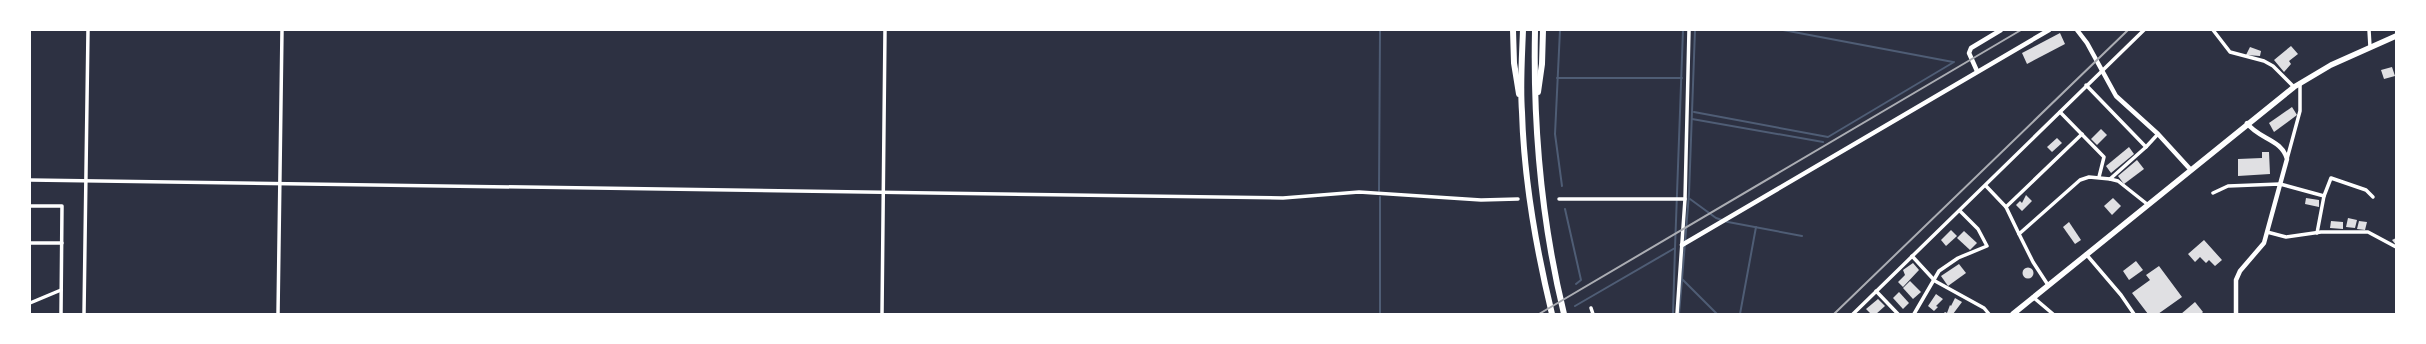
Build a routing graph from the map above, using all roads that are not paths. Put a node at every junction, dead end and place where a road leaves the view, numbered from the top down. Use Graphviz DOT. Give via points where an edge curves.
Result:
graph roads {
  1 [pos="88,30"];
  2 [pos="282,30"];
  3 [pos="885,30"];
  4 [pos="1513,30"];
  5 [pos="1523,30"];
  6 [pos="1535,30"];
  7 [pos="1543,30"];
  8 [pos="1689,30"];
  9 [pos="2001,30"];
  10 [pos="2049,30"];
  11 [pos="2077,30"];
  12 [pos="2144,30"];
  13 [pos="2213,30"];
  14 [pos="2368,30"];
  15 [pos="2396,36"];
  16 [pos="2370,47"];
  17 [pos="1977,71"];
  18 [pos="2300,83"];
  19 [pos="2086,85"];
  20 [pos="2294,87"];
  21 [pos="1522,111"];
  22 [pos="1535,111"];
  23 [pos="2060,112"];
  24 [pos="2247,123"];
  25 [pos="2082,134"];
  26 [pos="2158,134"];
  27 [pos="2146,146"];
  28 [pos="2287,159"];
  29 [pos="2190,169"];
  30 [pos="2099,177"];
  31 [pos="2110,179"];
  32 [pos="30,180"];
  33 [pos="86,180"];
  34 [pos="279,183"];
  35 [pos="2280,184"];
  36 [pos="1986,186"];
  37 [pos="885,192"];
  38 [pos="2213,193"];
  39 [pos="2324,196"];
  40 [pos="2373,197"];
  41 [pos="1685,198"];
  42 [pos="1518,199"];
  43 [pos="1559,199"];
  44 [pos="2147,204"];
  45 [pos="30,206"];
  46 [pos="2006,207"];
  47 [pos="1960,211"];
  48 [pos="2267,232"];
  49 [pos="2317,232"];
  50 [pos="2019,234"];
  51 [pos="30,243"];
  52 [pos="62,243"];
  53 [pos="1683,244"];
  54 [pos="2396,247"];
  55 [pos="2086,254"];
  56 [pos="1912,256"];
  57 [pos="1935,281"];
  58 [pos="2048,285"];
  59 [pos="61,290"];
  60 [pos="1876,291"];
  61 [pos="2033,297"];
  62 [pos="30,303"];
  63 [pos="1591,308"];
  64 [pos="61,314"];
  65 [pos="84,314"];
  66 [pos="278,314"];
  67 [pos="882,314"];
  68 [pos="1552,314"];
  69 [pos="1564,314"];
  70 [pos="1593,314"];
  71 [pos="1677,314"];
  72 [pos="1853,314"];
  73 [pos="1898,314"];
  74 [pos="1914,314"];
  75 [pos="1989,314"];
  76 [pos="2013,314"];
  77 [pos="2053,314"];
  78 [pos="2134,314"];
  79 [pos="2236,314"];
  1 -- 33 [label="street"];
  2 -- 34 [label="street"];
  3 -- 37 [label="street"];
  4 -- 21 [label="highway" via="1514,63"];
  5 -- 21 [label="highway"];
  6 -- 22 [label="highway"];
  7 -- 22 [label="highway" via="1542,64"];
  8 -- 41 [label="street"];
  9 -- 17 [label="street" via="1971,48 1968,53"];
  10 -- 17 [label="street"];
  11 -- 26 [label="street" via="2116,96"];
  12 -- 19 [label="street"];
  13 -- 20 [label="street" via="2230,52 2264,61 2273,66"];
  14 -- 16 [label="street"];
  15 -- 16 [label="main road"];
  16 -- 18 [label="main road"];
  17 -- 53 [label="street"];
  18 -- 20 [label="main road"];
  18 -- 28 [label="street" via="2300,111"];
  19 -- 23 [label="street"];
  19 -- 27 [label="street"];
  20 -- 24 [label="main road"];
  21 -- 68 [label="highway" via="1531,211"];
  22 -- 69 [label="highway" via="1541,188 1550,252"];
  23 -- 25 [label="street"];
  23 -- 36 [label="street"];
  24 -- 28 [label="street" via="2253,131 2283,147"];
  24 -- 29 [label="main road"];
  25 -- 30 [label="street" via="2104,157"];
  25 -- 46 [label="street"];
  26 -- 27 [label="street"];
  26 -- 29 [label="street"];
  27 -- 31 [label="street"];
  28 -- 35 [label="street"];
  29 -- 44 [label="main road"];
  30 -- 31 [label="street"];
  30 -- 50 [label="street" via="2080,180"];
  31 -- 44 [label="street" via="2118,181"];
  32 -- 33 [label="street"];
  33 -- 34 [label="street"];
  33 -- 65 [label="street"];
  34 -- 37 [label="street"];
  34 -- 66 [label="street"];
  35 -- 38 [label="street" via="2228,186"];
  35 -- 39 [label="street"];
  35 -- 48 [label="street"];
  36 -- 46 [label="street"];
  36 -- 47 [label="street"];
  37 -- 42 [label="street" via="1283,198 1359,192 1481,200"];
  37 -- 67 [label="street"];
  39 -- 40 [label="street" via="2331,178 2366,190"];
  39 -- 49 [label="street"];
  41 -- 43 [label="street"];
  41 -- 53 [label="street"];
  44 -- 55 [label="main road"];
  45 -- 52 [label="street" via="62,206"];
  46 -- 50 [label="street"];
  47 -- 56 [label="street"];
  47 -- 57 [label="street" via="1978,229 1987,246 1958,258 1939,271"];
  48 -- 49 [label="street" via="2286,237"];
  48 -- 79 [label="street" via="2260,249 2240,271 2236,280"];
  49 -- 54 [label="street" via="2368,232"];
  50 -- 58 [label="street"];
  51 -- 52 [label="street"];
  52 -- 59 [label="street"];
  53 -- 71 [label="street"];
  55 -- 58 [label="main road"];
  55 -- 78 [label="street"];
  56 -- 57 [label="street"];
  56 -- 60 [label="street"];
  57 -- 74 [label="street"];
  57 -- 75 [label="street" via="1984,308"];
  58 -- 61 [label="main road"];
  59 -- 62 [label="street"];
  59 -- 64 [label="street"];
  60 -- 72 [label="street"];
  60 -- 73 [label="street"];
  61 -- 76 [label="main road"];
  61 -- 77 [label="street"];
  63 -- 70 [label="street"];
}
